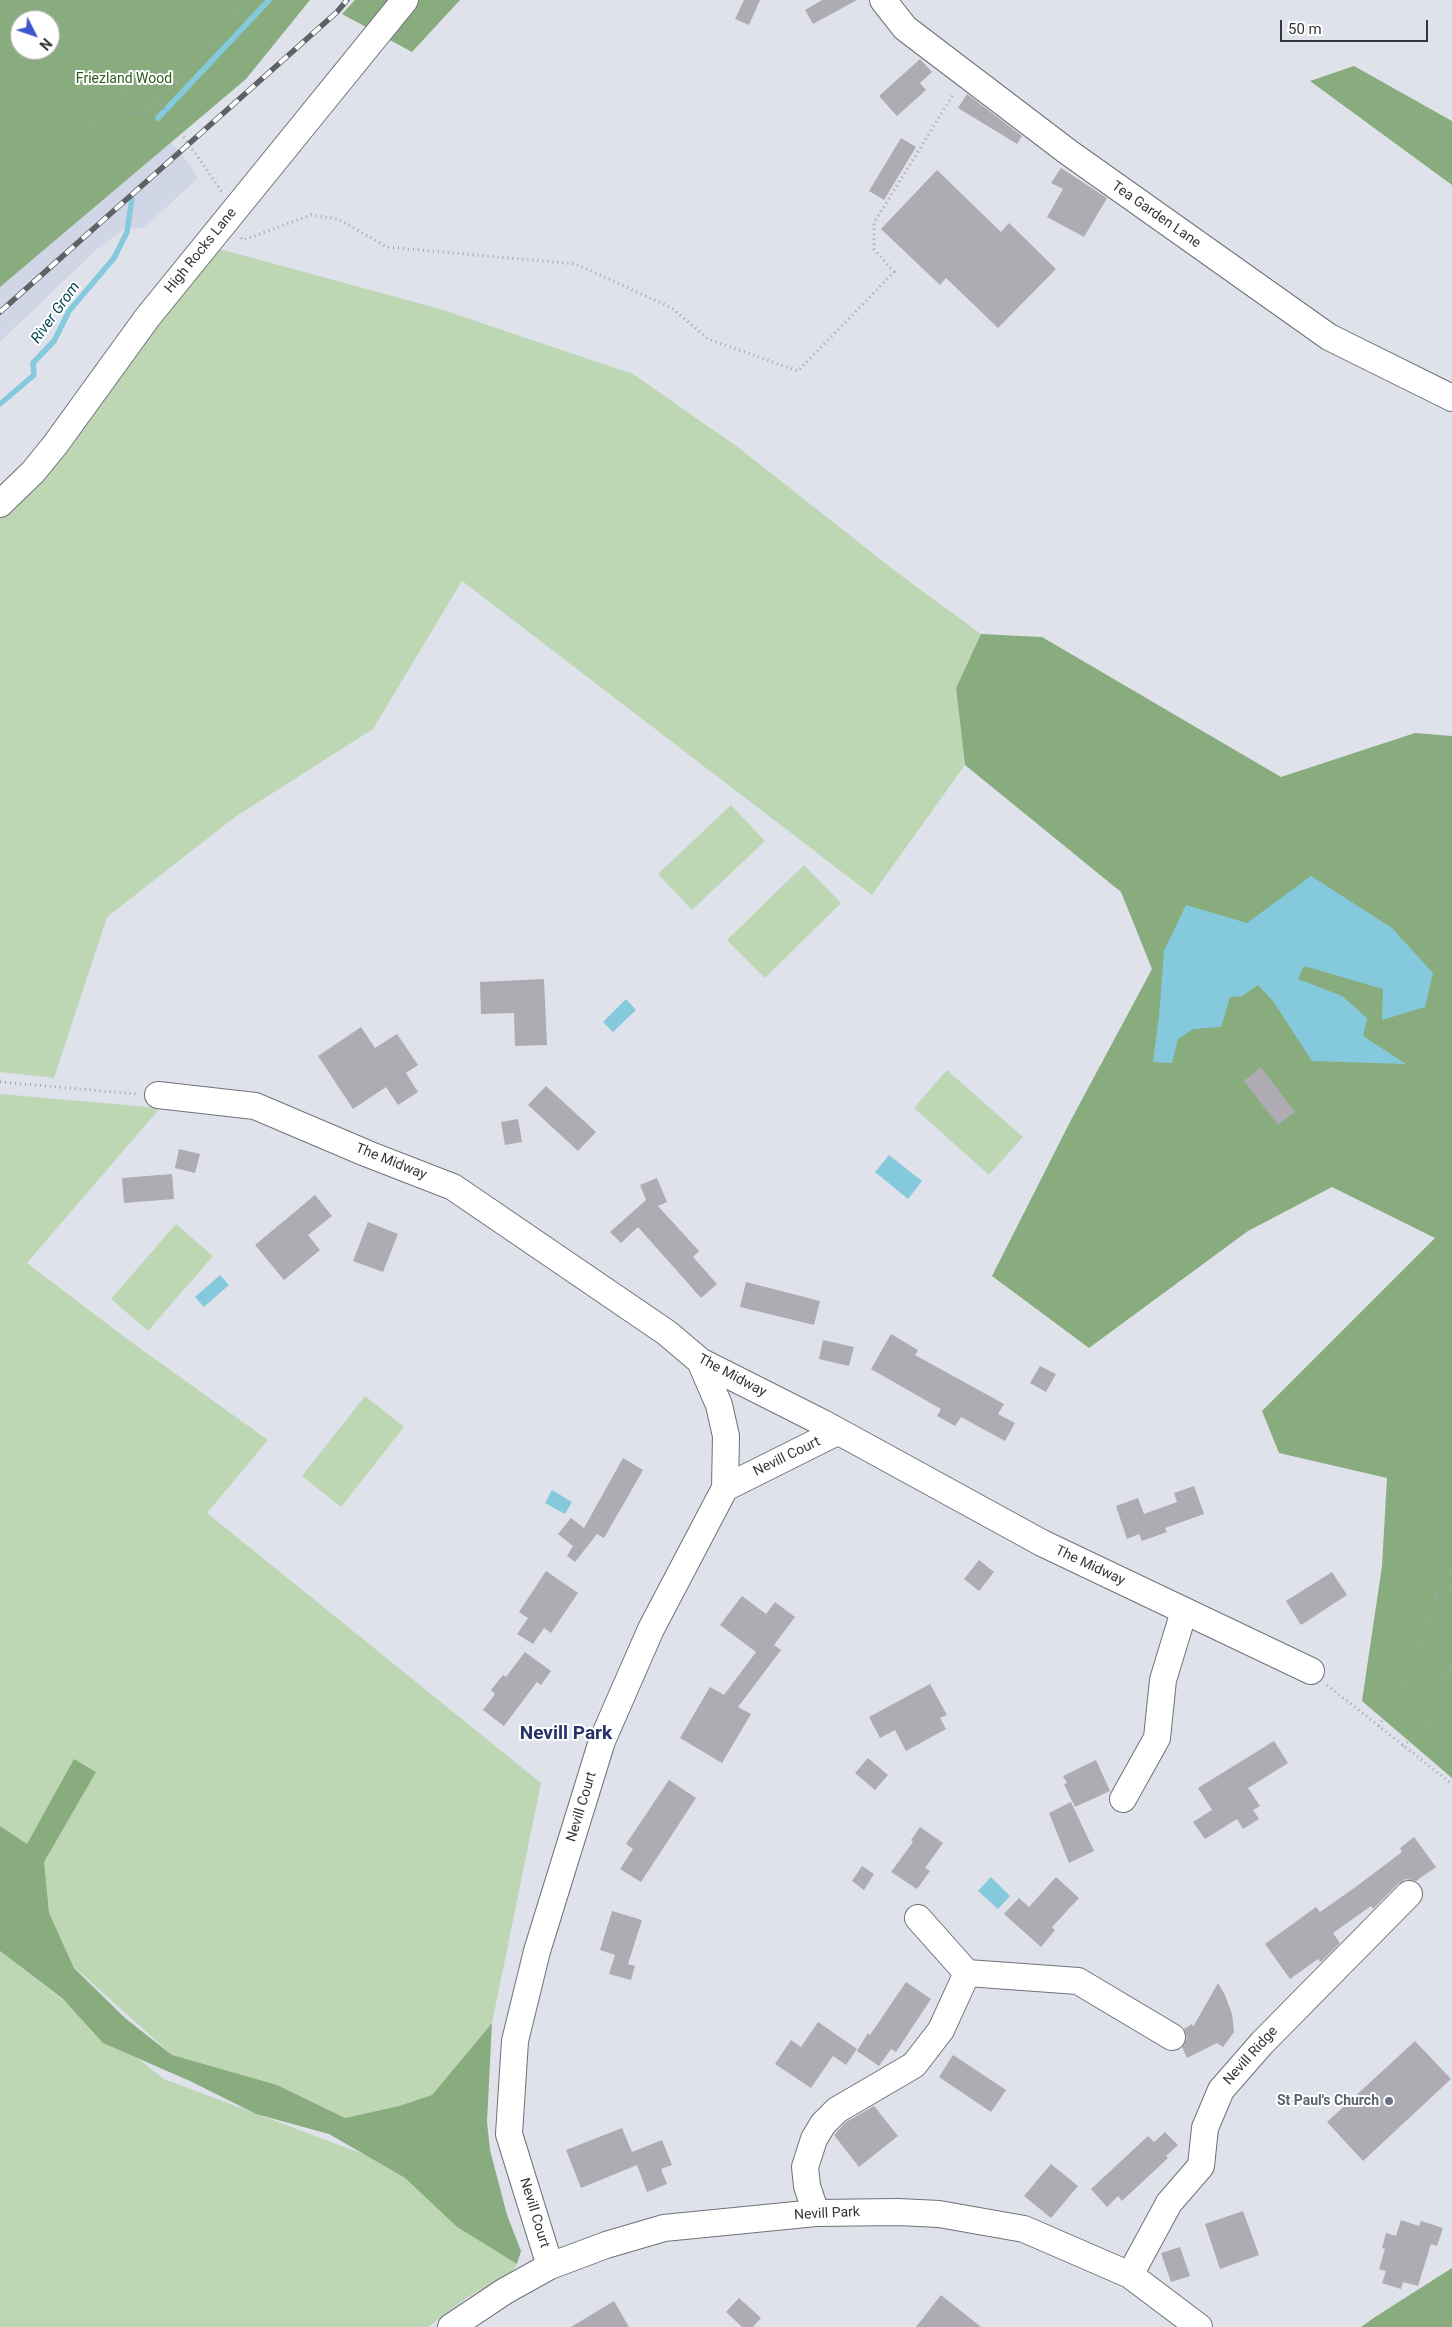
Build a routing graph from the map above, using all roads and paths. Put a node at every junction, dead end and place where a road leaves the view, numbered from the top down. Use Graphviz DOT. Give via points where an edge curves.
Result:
graph roads {
  1 [pos="28,0"];
  2 [pos="245,0"];
  3 [pos="405,0"];
  4 [pos="883,0"];
  5 [pos="966,74"];
  6 [pos="158,100"];
  7 [pos="146,113"];
  8 [pos="0,206"];
  9 [pos="229,216"];
  10 [pos="1452,398"];
  11 [pos="0,504"];
  12 [pos="0,1082"];
  13 [pos="158,1095"];
  14 [pos="700,1361"];
  15 [pos="837,1432"];
  16 [pos="725,1488"];
  17 [pos="1452,1571"];
  18 [pos="1452,1589"];
  19 [pos="1436,1596"];
  20 [pos="1184,1610"];
  21 [pos="1452,1665"];
  22 [pos="1311,1671"];
  23 [pos="1378,1726"];
  24 [pos="1403,1746"];
  25 [pos="1452,1784"];
  26 [pos="1123,1800"];
  27 [pos="1409,1894"];
  28 [pos="918,1918"];
  29 [pos="967,1973"];
  30 [pos="1172,2037"];
  31 [pos="816,2213"];
  32 [pos="550,2266"];
  33 [pos="1130,2275"];
  34 [pos="451,2327"];
  35 [pos="1199,2327"];
  1 -- 7 [label="path" via="75,38"];
  2 -- 6 [label="path" via="212,45"];
  3 -- 9 [label="street, High Rocks Lane"];
  4 -- 5 [label="street, Tea Garden Lane" via="905,28"];
  5 -- 9 [label="path" via="874,223 874,249 894,272 798,371 708,339 672,308 576,264 387,247 338,219 311,215 243,240"];
  5 -- 10 [label="street, Tea Garden Lane" via="1068,152 1329,337"];
  6 -- 7 [label="path"];
  6 -- 9 [label="path"];
  7 -- 8 [label="path" via="119,113 64,134 20,192"];
  9 -- 11 [label="street, High Rocks Lane" via="147,318 55,445"];
  12 -- 13 [label="path"];
  13 -- 14 [label="street, The Midway" via="255,1106 453,1187 667,1333"];
  14 -- 15 [label="street, The Midway"];
  14 -- 16 [label="street" via="719,1405 726,1436"];
  15 -- 16 [label="street, Nevill Court"];
  15 -- 20 [label="street, The Midway" via="1042,1543"];
  16 -- 32 [label="street, Nevill Court" via="651,1629 602,1741 537,1951 515,2041 509,2134"];
  17 -- 19 [label="path"];
  18 -- 19 [label="path"];
  19 -- 23 [label="path" via="1426,1617 1414,1668"];
  20 -- 22 [label="street, The Midway"];
  20 -- 26 [label="street" via="1163,1680 1157,1738"];
  21 -- 24 [label="path" via="1441,1680 1430,1721"];
  22 -- 23 [label="path"];
  23 -- 24 [label="path"];
  24 -- 25 [label="path"];
  27 -- 33 [label="street, Nevill Ridge" via="1262,2043 1221,2090 1205,2128 1202,2166 1169,2203"];
  28 -- 29 [label="street"];
  29 -- 30 [label="street" via="1078,1982"];
  29 -- 31 [label="street" via="941,2030 914,2065 837,2110 823,2124 814,2139 805,2167"];
  31 -- 32 [label="street, Nevill Park" via="664,2228"];
  31 -- 33 [label="street, Nevill Park" via="939,2214 1024,2229"];
  32 -- 34 [label="street, Nevill Park"];
  33 -- 35 [label="street, Nevill Park"];
}
